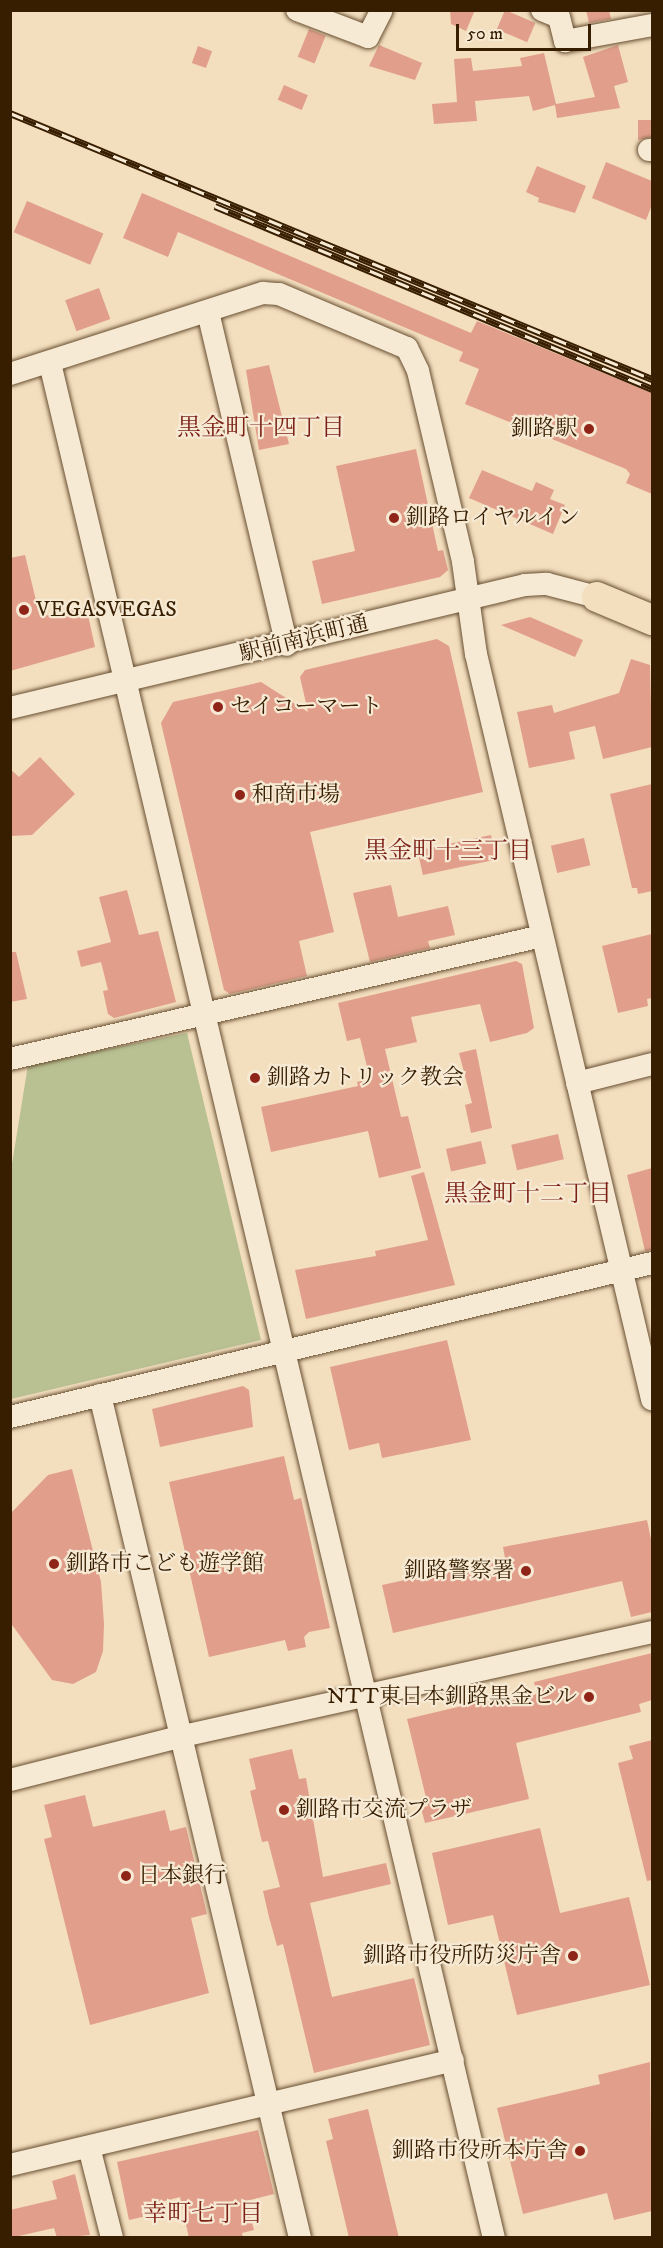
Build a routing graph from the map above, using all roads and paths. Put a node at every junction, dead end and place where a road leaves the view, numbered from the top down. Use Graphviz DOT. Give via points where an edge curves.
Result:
graph roads {
  1 [pos="297,10"];
  2 [pos="382,10"];
  3 [pos="542,10"];
  4 [pos="652,25"];
  5 [pos="208,312"];
  6 [pos="50,363"];
  7 [pos="10,374"];
  8 [pos="468,597"];
  9 [pos="597,597"];
  10 [pos="652,620"];
  11 [pos="287,645"];
  12 [pos="125,680"];
  13 [pos="10,708"];
  14 [pos="542,936"];
  15 [pos="203,1014"];
  16 [pos="10,1059"];
  17 [pos="652,1064"];
  18 [pos="577,1083"];
  19 [pos="652,1263"];
  20 [pos="623,1270"];
  21 [pos="285,1351"];
  22 [pos="100,1395"];
  23 [pos="652,1398"];
  24 [pos="10,1417"];
  25 [pos="652,1632"];
  26 [pos="368,1697"];
  27 [pos="183,1736"];
  28 [pos="10,1780"];
  29 [pos="453,2060"];
  30 [pos="268,2105"];
  31 [pos="89,2147"];
  32 [pos="10,2164"];
  33 [pos="112,2238"];
  34 [pos="300,2238"];
  35 [pos="494,2238"];
  1 -- 2 [label="street" via="369,37"];
  3 -- 4 [label="street" via="559,17 565,41"];
  5 -- 6 [label="street"];
  5 -- 8 [label="street" via="263,293 279,294 407,348 424,396"];
  5 -- 11 [label="street"];
  6 -- 7 [label="street"];
  6 -- 12 [label="street"];
  8 -- 9 [label="street, 駅前南浜町通" via="547,584"];
  8 -- 11 [label="street, 駅前南浜町通"];
  8 -- 14 [label="street" via="474,643"];
  9 -- 10 [label="main road"];
  11 -- 12 [label="street, 駅前南浜町通"];
  12 -- 13 [label="street, 駅前南浜町通"];
  12 -- 15 [label="street"];
  14 -- 15 [label="street"];
  14 -- 18 [label="street"];
  15 -- 16 [label="street"];
  15 -- 21 [label="street"];
  17 -- 18 [label="street"];
  18 -- 20 [label="street"];
  19 -- 20 [label="street"];
  20 -- 21 [label="street"];
  20 -- 23 [label="street"];
  21 -- 22 [label="street"];
  21 -- 26 [label="street"];
  22 -- 24 [label="street"];
  22 -- 27 [label="street"];
  25 -- 26 [label="street"];
  26 -- 27 [label="street"];
  26 -- 29 [label="street"];
  27 -- 28 [label="street"];
  27 -- 30 [label="street"];
  29 -- 30 [label="street"];
  29 -- 35 [label="street"];
  30 -- 31 [label="street"];
  30 -- 34 [label="street"];
  31 -- 32 [label="street"];
  31 -- 33 [label="street"];
}
